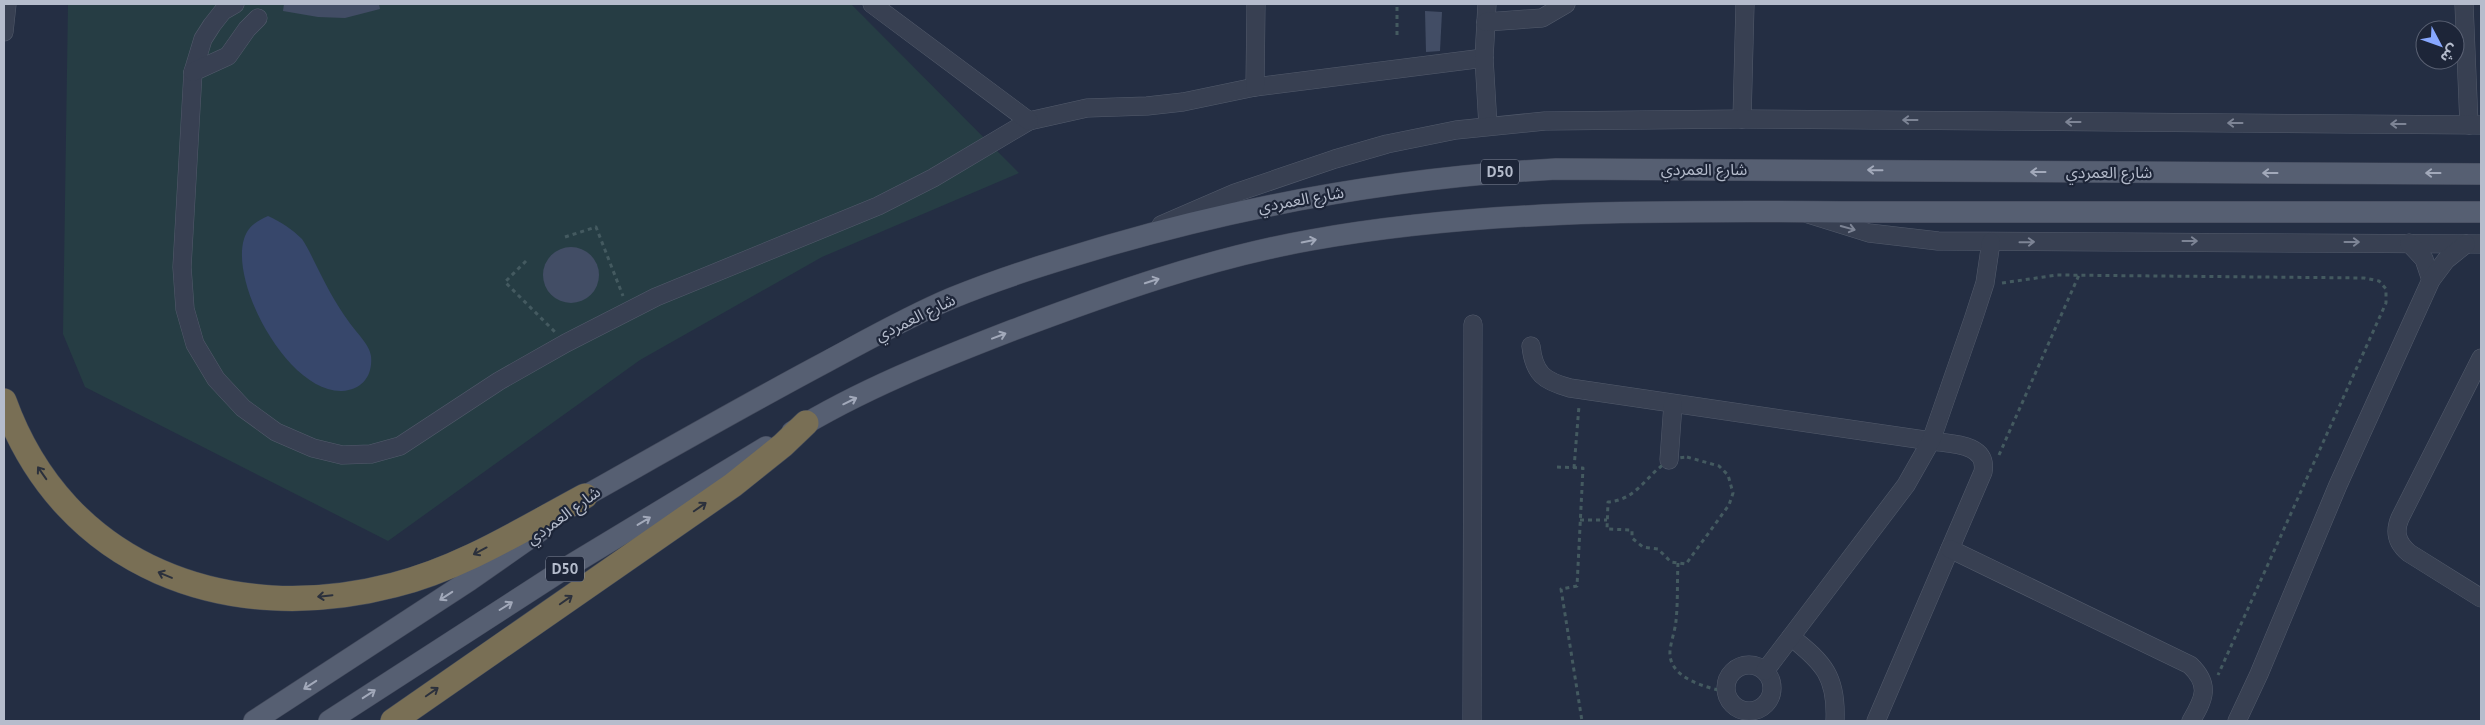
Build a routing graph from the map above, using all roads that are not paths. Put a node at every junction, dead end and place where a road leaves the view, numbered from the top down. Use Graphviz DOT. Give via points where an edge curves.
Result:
graph roads {
  1 [pos="7,4"];
  2 [pos="235,4"];
  3 [pos="872,4"];
  4 [pos="1256,4"];
  5 [pos="1487,4"];
  6 [pos="1566,4"];
  7 [pos="1745,4"];
  8 [pos="2464,4"];
  9 [pos="258,18"];
  10 [pos="1486,22"];
  11 [pos="4,32"];
  12 [pos="1484,58"];
  13 [pos="193,72"];
  14 [pos="1255,87"];
  15 [pos="1742,119"];
  16 [pos="1029,121"];
  17 [pos="2475,125"];
  18 [pos="1488,126"];
  19 [pos="2481,174"];
  20 [pos="1802,212"];
  21 [pos="2481,212"];
  22 [pos="1138,237"];
  23 [pos="1991,242"];
  24 [pos="2409,243"];
  25 [pos="2474,244"];
  26 [pos="2430,280"];
  27 [pos="1473,324"];
  28 [pos="1531,346"];
  29 [pos="2481,358"];
  30 [pos="4,401"];
  31 [pos="1673,404"];
  32 [pos="806,423"];
  33 [pos="1931,441"];
  34 [pos="1670,460"];
  35 [pos="585,496"];
  36 [pos="1950,549"];
  37 [pos="2481,598"];
  38 [pos="1791,637"];
  39 [pos="1765,671"];
  40 [pos="254,721"];
  41 [pos="329,721"];
  42 [pos="393,721"];
  43 [pos="1472,721"];
  44 [pos="1835,721"];
  45 [pos="1876,721"];
  46 [pos="2191,721"];
  47 [pos="2237,721"];
  1 -- 11 [label="street"];
  2 -- 13 [label="street" via="212,24 203,39"];
  3 -- 16 [label="street"];
  4 -- 14 [label="street"];
  5 -- 10 [label="street"];
  6 -- 10 [label="street" via="1542,18"];
  7 -- 15 [label="street"];
  8 -- 17 [label="street"];
  9 -- 13 [label="street" via="228,56"];
  10 -- 12 [label="street"];
  12 -- 14 [label="street"];
  12 -- 18 [label="street"];
  13 -- 16 [label="street" via="183,248 185,309 195,344 216,379 243,408 276,432 313,448 342,455 371,454 400,446 499,381 566,343 628,311 738,262 878,206 933,178"];
  14 -- 16 [label="street" via="1183,102 1087,108"];
  17 -- 15 [label="street, one-way"];
  15 -- 18 [label="street" via="1545,121"];
  18 -- 22 [label="street" via="1439,133 1335,159 1185,213"];
  19 -- 22 [label="main road, شارع العمردي / D50, one-way" via="1556,169 1452,177 1342,191 1232,212"];
  20 -- 21 [label="main road, D50"];
  20 -- 23 [label="street, one-way" via="1846,228 1892,238"];
  32 -- 20 [label="main road, D50, one-way" via="900,377 1066,310 1228,259 1300,242 1373,230 1521,215 1743,210"];
  22 -- 35 [label="main road, شارع العمردي / D50" via="1043,264 950,298 783,385"];
  23 -- 24 [label="street, one-way"];
  23 -- 33 [label="street" via="1985,283"];
  24 -- 25 [label="street"];
  24 -- 26 [label="street" via="2424,259"];
  25 -- 26 [label="street" via="2446,260"];
  26 -- 47 [label="street"];
  27 -- 43 [label="street"];
  28 -- 31 [label="street" via="1533,364 1543,375 1562,386"];
  29 -- 37 [label="street" via="2400,518 2397,533 2403,548 2409,553"];
  35 -- 30 [label="highway, one-way" via="467,558 431,574 394,585 316,597 239,593 176,579 146,567 93,532 71,510 38,466 14,426"];
  31 -- 33 [label="street"];
  31 -- 34 [label="street"];
  41 -- 32 [label="main road, D50, one-way" via="561,571"];
  42 -- 32 [label="highway, one-way" via="752,471"];
  33 -- 36 [label="street" via="1976,450 1983,460 1984,466"];
  33 -- 38 [label="street" via="1906,486"];
  35 -- 40 [label="main road, شارع العمردي / D50, one-way" via="470,580"];
  36 -- 45 [label="street"];
  36 -- 46 [label="street" via="2190,665 2200,676 2203,689 2202,702"];
  38 -- 39 [label="street"];
  38 -- 44 [label="street" via="1813,654 1828,673 1835,696"];
  39 -- 39 [label="street" via="1750,664 1735,670 1727,683 1729,699 1749,711 1764,706 1773,684"];
}
